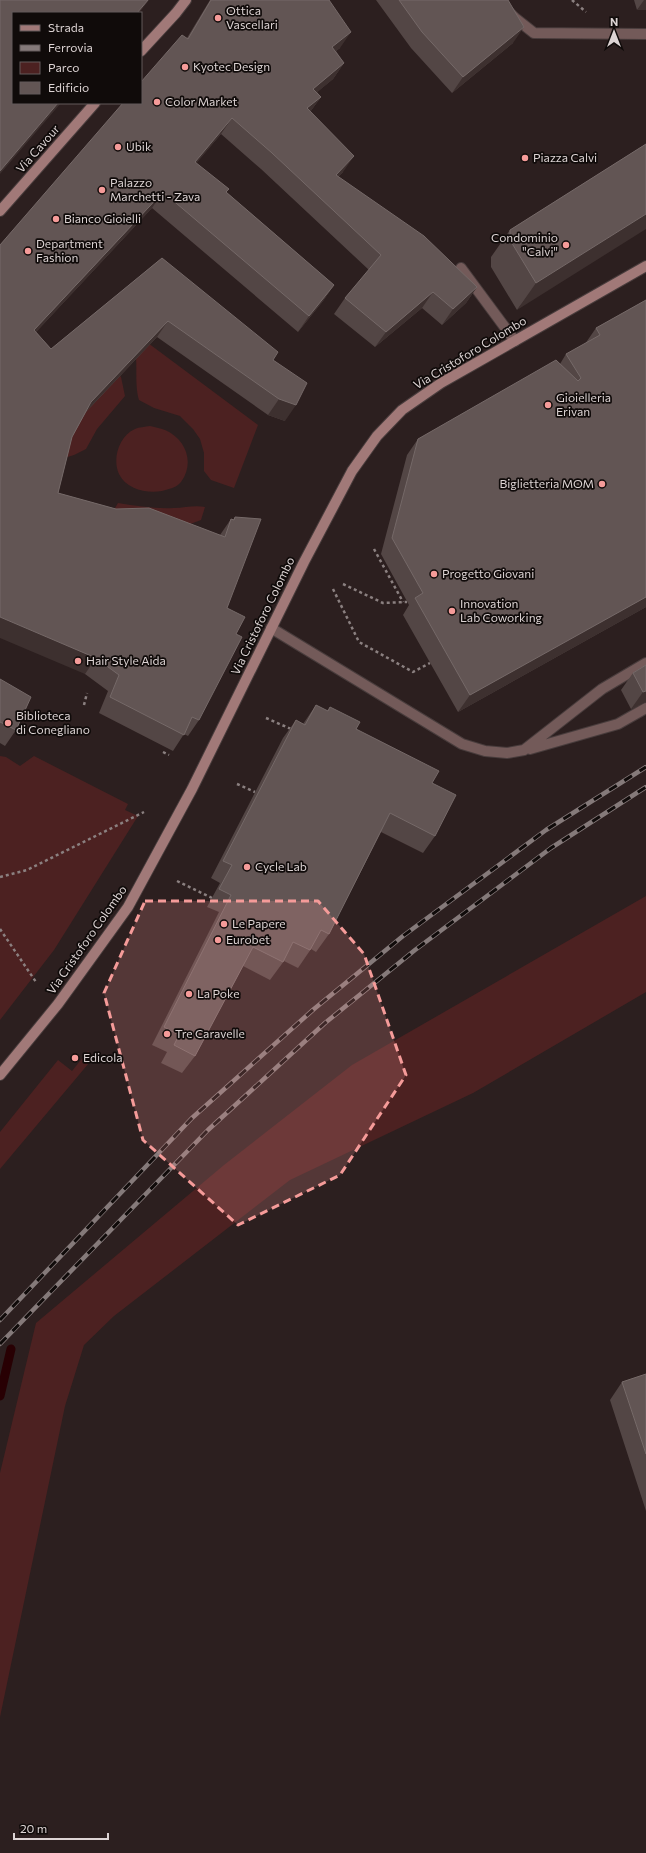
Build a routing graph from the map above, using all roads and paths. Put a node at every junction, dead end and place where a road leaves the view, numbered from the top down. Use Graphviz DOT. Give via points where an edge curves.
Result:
graph roads {
  1 [pos="186,0"];
  2 [pos="496,0"];
  3 [pos="572,0"];
  4 [pos="586,12"];
  5 [pos="646,34"];
  6 [pos="142,50"];
  7 [pos="94,104"];
  8 [pos="0,211"];
  9 [pos="646,266"];
  10 [pos="461,268"];
  11 [pos="515,341"];
  12 [pos="374,549"];
  13 [pos="343,584"];
  14 [pos="333,589"];
  15 [pos="403,602"];
  16 [pos="407,602"];
  17 [pos="271,628"];
  18 [pos="430,663"];
  19 [pos="646,663"];
  20 [pos="88,693"];
  21 [pos="84,705"];
  22 [pos="646,708"];
  23 [pos="266,718"];
  24 [pos="292,730"];
  25 [pos="524,750"];
  26 [pos="163,752"];
  27 [pos="169,755"];
  28 [pos="237,784"];
  29 [pos="255,792"];
  30 [pos="144,812"];
  31 [pos="0,877"];
  32 [pos="177,881"];
  33 [pos="212,898"];
  34 [pos="0,929"];
  35 [pos="36,982"];
  36 [pos="0,1075"];
  1 -- 6 [label="street"];
  2 -- 5 [label="street" via="534,33"];
  3 -- 4 [label="path"];
  7 -- 8 [label="street, Via Cavour"];
  9 -- 11 [label="street, Via Cristoforo Colombo"];
  10 -- 11 [label="street"];
  11 -- 17 [label="street, Via Cristoforo Colombo" via="441,383 402,410 377,436 352,472"];
  12 -- 15 [label="path"];
  13 -- 15 [label="path" via="383,603"];
  14 -- 18 [label="path" via="359,642 413,672"];
  15 -- 16 [label="path"];
  17 -- 25 [label="street" via="462,744 485,751 507,753"];
  17 -- 36 [label="street, Via Cristoforo Colombo" via="192,789 128,907 58,1004"];
  19 -- 25 [label="street" via="602,689"];
  20 -- 21 [label="path"];
  22 -- 25 [label="street" via="618,724"];
  23 -- 24 [label="path"];
  26 -- 27 [label="path"];
  28 -- 29 [label="path"];
  30 -- 31 [label="path" via="27,870"];
  32 -- 33 [label="path"];
  34 -- 35 [label="path"];
}
